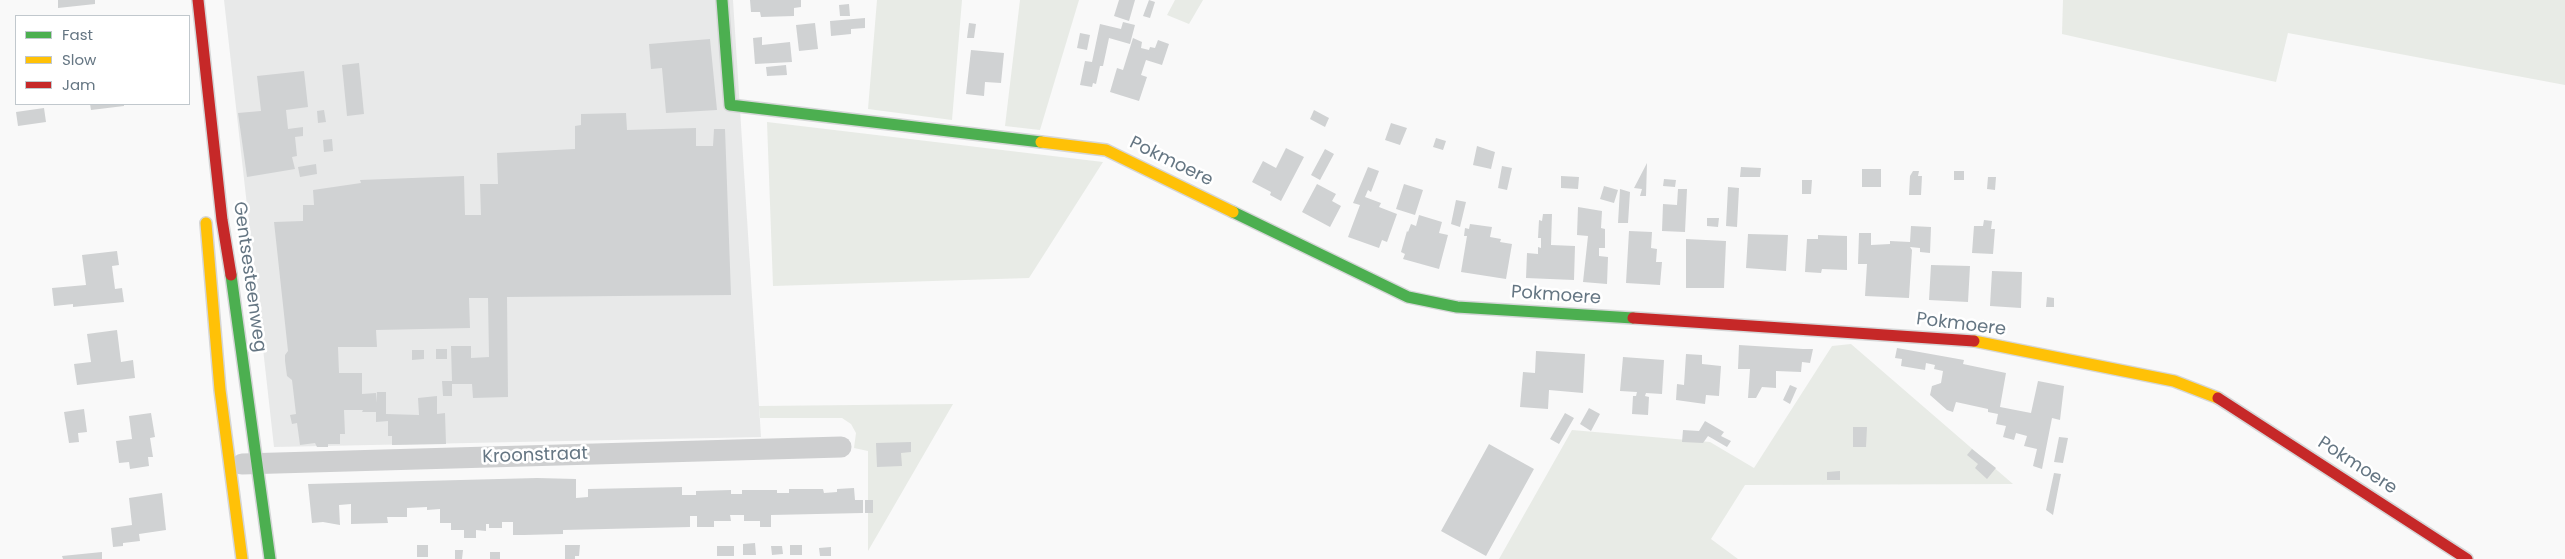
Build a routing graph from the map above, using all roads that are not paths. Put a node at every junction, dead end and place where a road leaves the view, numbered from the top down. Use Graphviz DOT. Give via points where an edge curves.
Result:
graph roads {
  1 [pos="198,0"];
  2 [pos="722,0"];
  3 [pos="205,211"];
  4 [pos="231,277"];
  5 [pos="210,278"];
  6 [pos="841,447"];
  7 [pos="258,463"];
  8 [pos="228,464"];
  9 [pos="242,559"];
  10 [pos="270,559"];
  11 [pos="2467,559"];
  1 -- 4 [label="street, Gentsesteenweg"];
  2 -- 11 [label="street, Pokmoere" via="730,105 1106,150 1408,296 1457,307 1970,340 2174,381 2223,400"];
  3 -- 5 [label="street, Gentsesteenweg"];
  4 -- 5 [label="street"];
  4 -- 7 [label="street, Gentsesteenweg"];
  5 -- 8 [label="street, Gentsesteenweg"];
  6 -- 7 [label="street, Kroonstraat"];
  7 -- 8 [label="street, Kroonstraat"];
  7 -- 10 [label="street, Gentsesteenweg"];
  8 -- 9 [label="street, Gentsesteenweg"];
}
